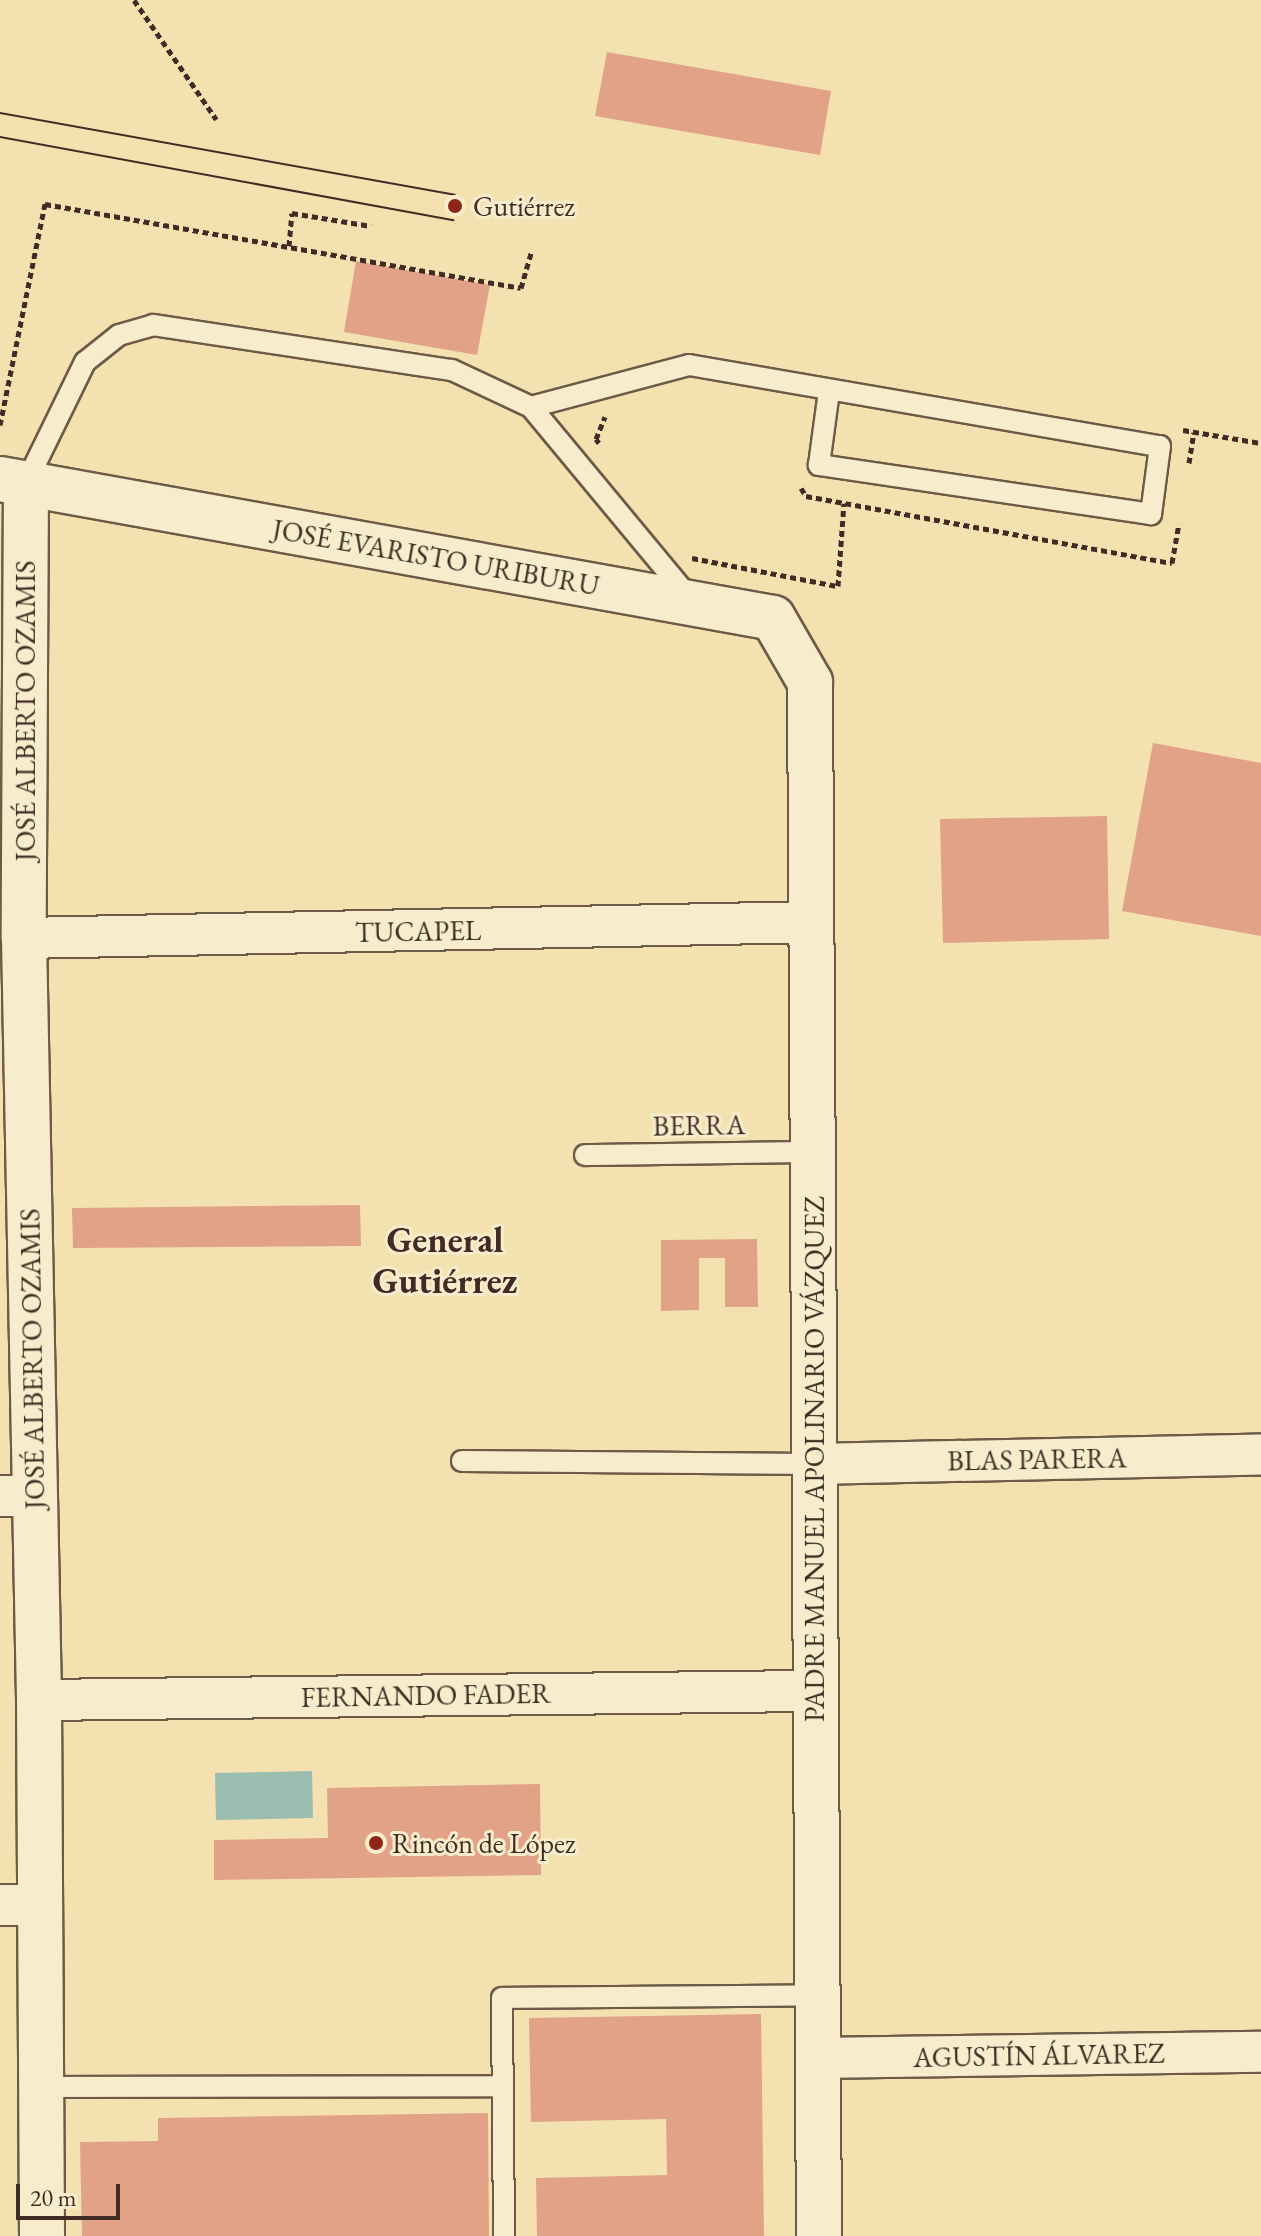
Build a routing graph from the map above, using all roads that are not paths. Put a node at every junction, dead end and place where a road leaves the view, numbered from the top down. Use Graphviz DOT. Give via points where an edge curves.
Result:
graph roads {
  1 [pos="829,391"];
  2 [pos="531,407"];
  3 [pos="13,481"];
  4 [pos="696,605"];
  5 [pos="810,682"];
  6 [pos="813,922"];
  7 [pos="24,938"];
  8 [pos="813,1152"];
  9 [pos="585,1155"];
  10 [pos="1261,1455"];
  11 [pos="462,1461"];
  12 [pos="813,1464"];
  13 [pos="18,1496"];
  14 [pos="813,1691"];
  15 [pos="39,1700"];
  16 [pos="19,1905"];
  17 [pos="819,1995"];
  18 [pos="1261,2052"];
  19 [pos="817,2058"];
  20 [pos="503,2086"];
  21 [pos="40,2087"];
  22 [pos="42,2236"];
  23 [pos="504,2236"];
  24 [pos="819,2236"];
  1 -- 1 [label="lane" via="1160,446 1151,514 819,465"];
  1 -- 2 [label="lane" via="689,365"];
  2 -- 3 [label="lane" via="452,370 153,325 119,335 85,362"];
  2 -- 4 [label="lane"];
  3 -- 4 [label="main road, JOSÉ EVARISTO URIBURU"];
  3 -- 7 [label="main road, JOSÉ ALBERTO OZAMIS"];
  4 -- 5 [label="main road, JOSÉ EVARISTO URIBURU" via="773,618"];
  5 -- 6 [label="main road, PADRE MANUEL APOLINARIO VÁZQUEZ"];
  6 -- 7 [label="street, TUCAPEL"];
  6 -- 8 [label="main road, PADRE MANUEL APOLINARIO VÁZQUEZ"];
  7 -- 13 [label="main road, JOSÉ ALBERTO OZAMIS"];
  8 -- 9 [label="lane, BERRA"];
  8 -- 12 [label="main road, PADRE MANUEL APOLINARIO VÁZQUEZ"];
  10 -- 12 [label="street, BLAS PARERA"];
  11 -- 12 [label="lane"];
  12 -- 14 [label="main road, PADRE MANUEL APOLINARIO VÁZQUEZ"];
  13 -- 15 [label="main road, JOSÉ ALBERTO OZAMIS"];
  14 -- 15 [label="street, FERNANDO FADER"];
  14 -- 17 [label="main road, PADRE MANUEL APOLINARIO VÁZQUEZ"];
  15 -- 16 [label="main road, JOSÉ ALBERTO OZAMIS"];
  16 -- 21 [label="main road, JOSÉ ALBERTO OZAMIS"];
  17 -- 19 [label="main road, PADRE MANUEL APOLINARIO VÁZQUEZ"];
  17 -- 20 [label="lane" via="502,1998"];
  18 -- 19 [label="street, AGUSTÍN ÁLVAREZ"];
  19 -- 24 [label="main road, PADRE MANUEL APOLINARIO VÁZQUEZ"];
  20 -- 21 [label="lane"];
  20 -- 23 [label="lane"];
  21 -- 22 [label="main road, JOSÉ ALBERTO OZAMIS"];
}
